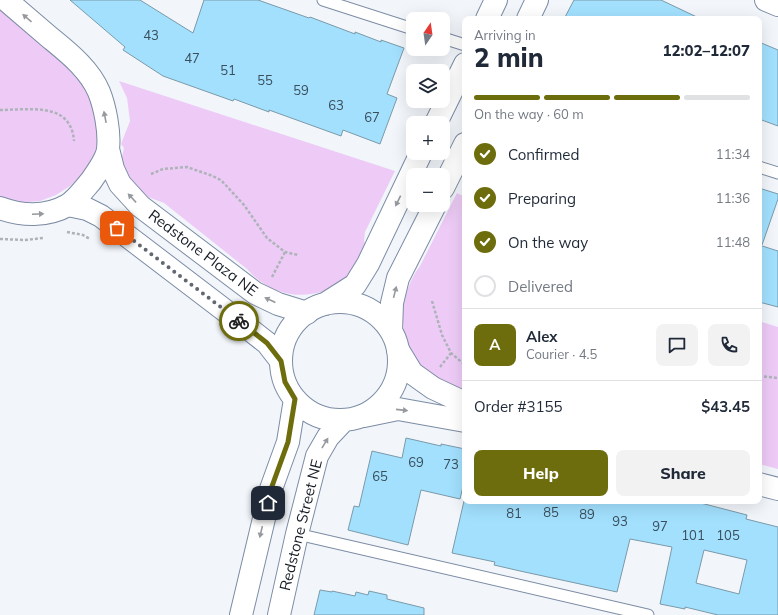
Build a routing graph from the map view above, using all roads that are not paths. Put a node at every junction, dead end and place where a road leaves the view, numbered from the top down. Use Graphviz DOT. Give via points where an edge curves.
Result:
graph roads {
  1 [pos="6,0"];
  2 [pos="323,0"];
  3 [pos="496,0"];
  4 [pos="537,0"];
  5 [pos="766,0"];
  6 [pos="778,5"];
  7 [pos="488,16"];
  8 [pos="529,16"];
  9 [pos="406,27"];
  10 [pos="450,40"];
  11 [pos="462,44"];
  12 [pos="462,70"];
  13 [pos="439,116"];
  14 [pos="108,149"];
  15 [pos="462,150"];
  16 [pos="418,160"];
  17 [pos="762,168"];
  18 [pos="778,173"];
  19 [pos="450,174"];
  20 [pos="68,205"];
  21 [pos="0,208"];
  22 [pos="431,212"];
  23 [pos="316,308"];
  24 [pos="395,340"];
  25 [pos="281,361"];
  26 [pos="295,399"];
  27 [pos="462,402"];
  28 [pos="354,418"];
  29 [pos="462,420"];
  30 [pos="762,485"];
  31 [pos="778,488"];
  32 [pos="297,534"];
  33 [pos="241,615"];
  34 [pos="279,615"];
  35 [pos="648,615"];
  14 -- 1 [label="street, Redstone Plaza NE, one-way" via="106,118 98,91 88,74 68,53"];
  2 -- 9 [label="lane"];
  3 -- 7 [label="street"];
  4 -- 8 [label="street"];
  5 -- 6 [label="street"];
  10 -- 11 [label="lane"];
  12 -- 13 [label="street"];
  14 -- 20 [label="street" via="95,174"];
  23 -- 14 [label="street, Redstone Plaza NE, one-way" via="278,304 255,293 140,206 120,184"];
  15 -- 19 [label="street"];
  16 -- 23 [label="street, one-way" via="368,264 355,285"];
  17 -- 18 [label="lane"];
  21 -- 20 [label="street, one-way" via="7,211 47,214"];
  20 -- 25 [label="street" via="87,209 105,218 267,343"];
  24 -- 22 [label="street, one-way" via="392,303 398,278"];
  23 -- 24 [label="street" via="344,302 362,306 379,316"];
  23 -- 25 [label="street" via="293,326 284,342"];
  24 -- 27 [label="street" via="412,373 433,388"];
  24 -- 28 [label="street" via="399,370 393,389 380,405"];
  25 -- 26 [label="street" via="285,382"];
  26 -- 28 [label="street" via="309,411 326,418"];
  26 -- 33 [label="street, one-way" via="288,442 271,489"];
  28 -- 29 [label="street, one-way" via="398,409"];
  32 -- 28 [label="street, Redstone Street NE, one-way" via="317,456 328,437"];
  30 -- 31 [label="street"];
  32 -- 34 [label="street, Redstone Street NE"];
  32 -- 35 [label="lane"];
}
